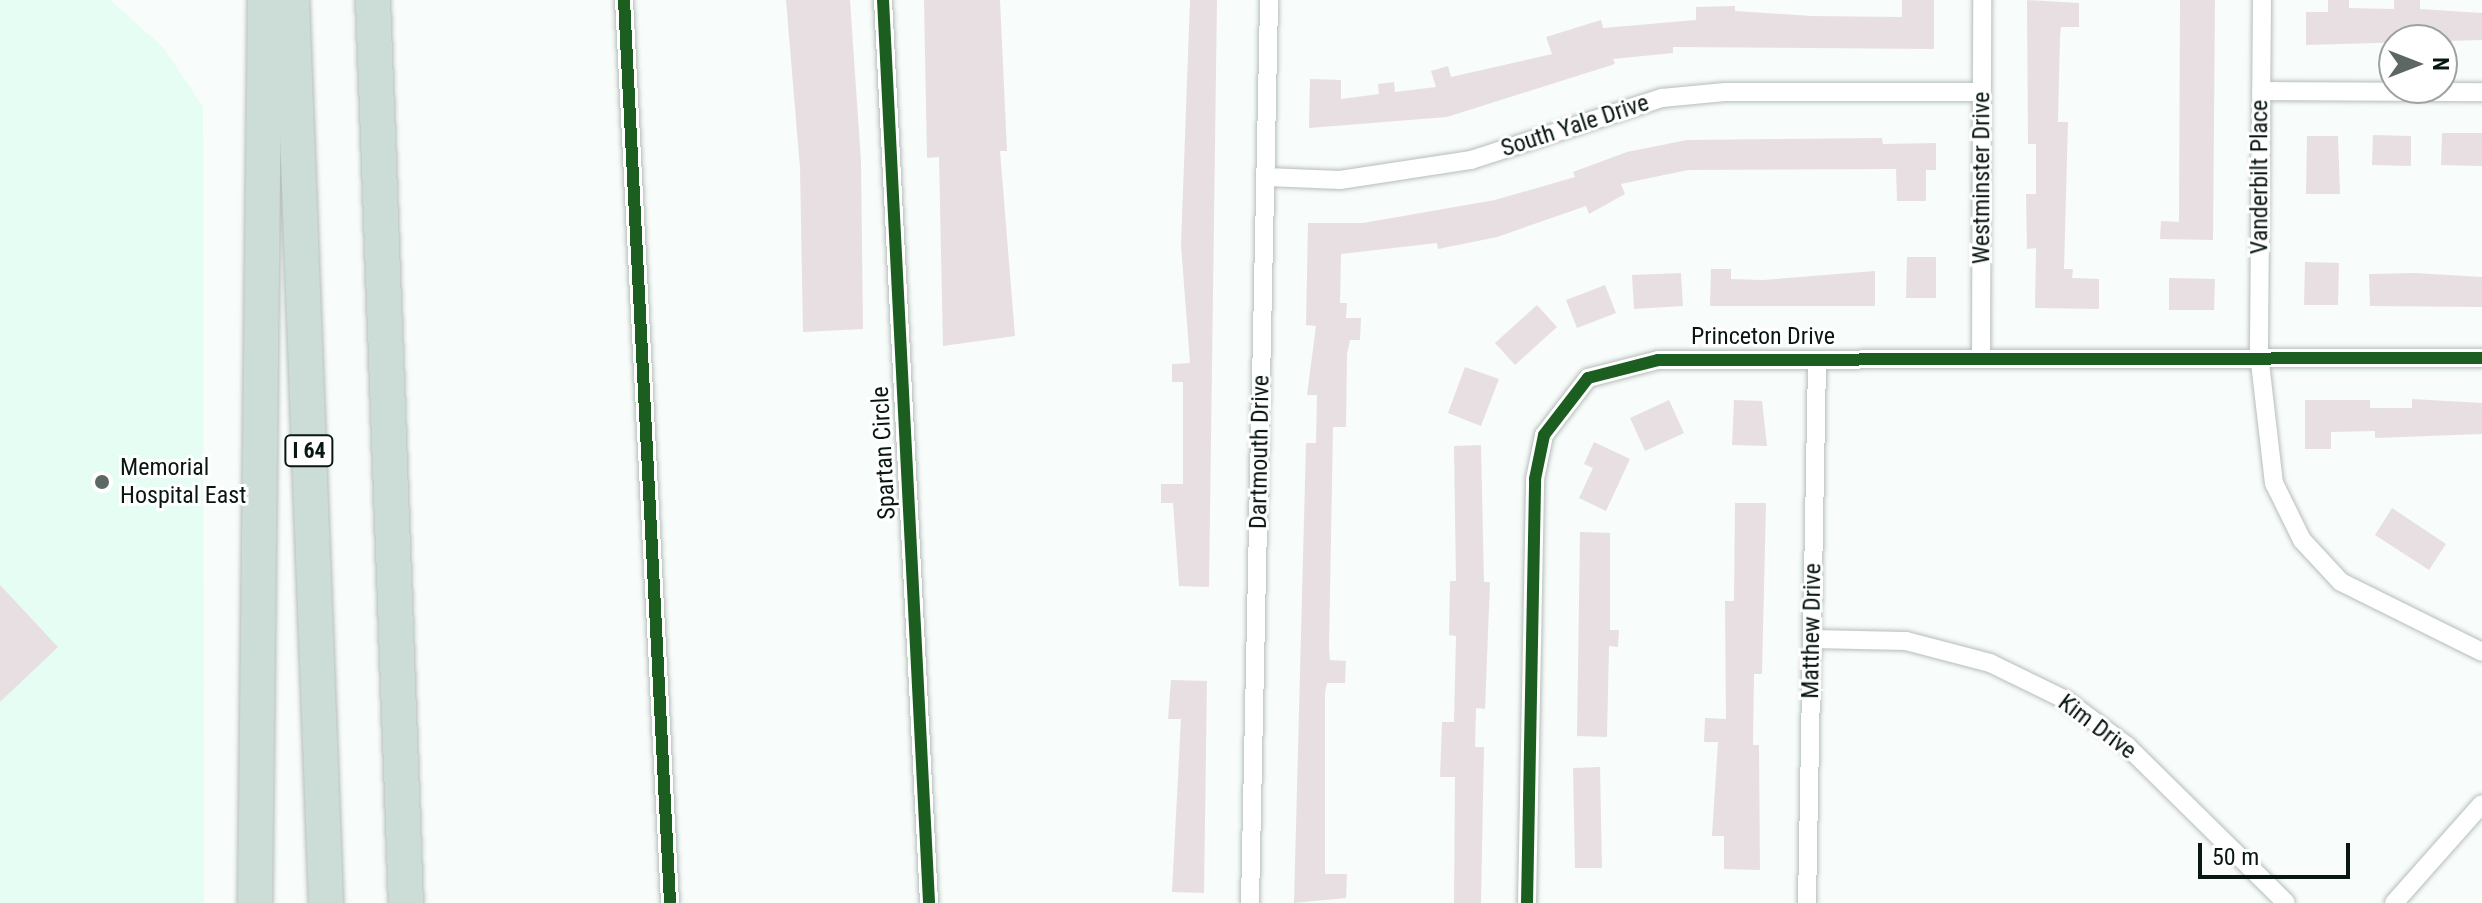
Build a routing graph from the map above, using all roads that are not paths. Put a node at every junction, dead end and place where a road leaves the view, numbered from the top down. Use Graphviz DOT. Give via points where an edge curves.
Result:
graph roads {
  1 [pos="265,0"];
  2 [pos="292,0"];
  3 [pos="373,0"];
  4 [pos="624,0"];
  5 [pos="883,0"];
  6 [pos="1269,0"];
  7 [pos="1982,0"];
  8 [pos="2262,0"];
  9 [pos="2261,91"];
  10 [pos="1982,92"];
  11 [pos="2482,92"];
  12 [pos="1266,177"];
  13 [pos="2259,354"];
  14 [pos="1981,356"];
  15 [pos="2482,358"];
  16 [pos="1817,360"];
  17 [pos="1812,639"];
  18 [pos="2482,652"];
  19 [pos="2482,804"];
  20 [pos="255,903"];
  21 [pos="326,903"];
  22 [pos="406,903"];
  23 [pos="670,903"];
  24 [pos="929,903"];
  25 [pos="1250,903"];
  26 [pos="1527,903"];
  27 [pos="1807,903"];
  28 [pos="2286,903"];
  29 [pos="2394,903"];
  1 -- 20 [label="highway"];
  2 -- 21 [label="highway, I 64"];
  3 -- 22 [label="highway"];
  4 -- 23 [label="street"];
  5 -- 24 [label="street, Spartan Circle"];
  6 -- 12 [label="street, Dartmouth Drive"];
  7 -- 10 [label="street, Westminster Drive"];
  8 -- 9 [label="street, Vanderbilt Place"];
  9 -- 11 [label="street"];
  9 -- 13 [label="street, Vanderbilt Place"];
  10 -- 12 [label="street, South Yale Drive" via="1725,92 1662,98 1471,160 1340,180"];
  10 -- 14 [label="street, Westminster Drive"];
  12 -- 25 [label="street, Dartmouth Drive"];
  13 -- 14 [label="street, Princeton Drive"];
  13 -- 15 [label="street, Princeton Drive"];
  13 -- 18 [label="street, Vanderbilt Place" via="2274,483 2302,540 2341,582"];
  14 -- 16 [label="street, Princeton Drive"];
  16 -- 17 [label="street, Matthew Drive"];
  16 -- 26 [label="street, Princeton Drive" via="1658,360 1609,368 1570,394 1544,435 1535,479"];
  17 -- 27 [label="street, Matthew Drive"];
  17 -- 28 [label="street, Kim Drive" via="1906,641 1990,663 2066,700 2127,746"];
  19 -- 29 [label="street"];
}
